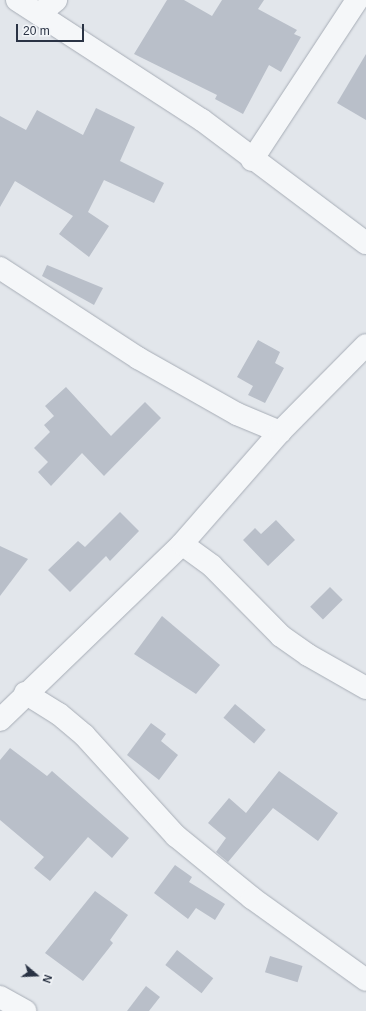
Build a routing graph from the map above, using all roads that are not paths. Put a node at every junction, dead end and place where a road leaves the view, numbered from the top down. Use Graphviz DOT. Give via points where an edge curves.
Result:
graph roads {
  1 [pos="17,0"];
  2 [pos="56,0"];
  3 [pos="357,0"];
  4 [pos="39,14"];
  5 [pos="252,160"];
  6 [pos="366,243"];
  7 [pos="0,268"];
  8 [pos="366,345"];
  9 [pos="280,432"];
  10 [pos="182,544"];
  11 [pos="366,688"];
  12 [pos="25,694"];
  13 [pos="0,720"];
  14 [pos="366,980"];
  15 [pos="0,997"];
  16 [pos="25,1011"];
  1 -- 4 [label="street"];
  2 -- 4 [label="street"];
  3 -- 5 [label="street"];
  4 -- 5 [label="street" via="202,120"];
  5 -- 6 [label="street"];
  7 -- 9 [label="street" via="138,358 237,414"];
  8 -- 9 [label="street"];
  9 -- 10 [label="street"];
  10 -- 11 [label="street" via="212,566 281,636 308,655"];
  10 -- 12 [label="street"];
  12 -- 13 [label="street"];
  12 -- 14 [label="street" via="59,714 84,735 176,836 252,898"];
  15 -- 16 [label="street"];
}
